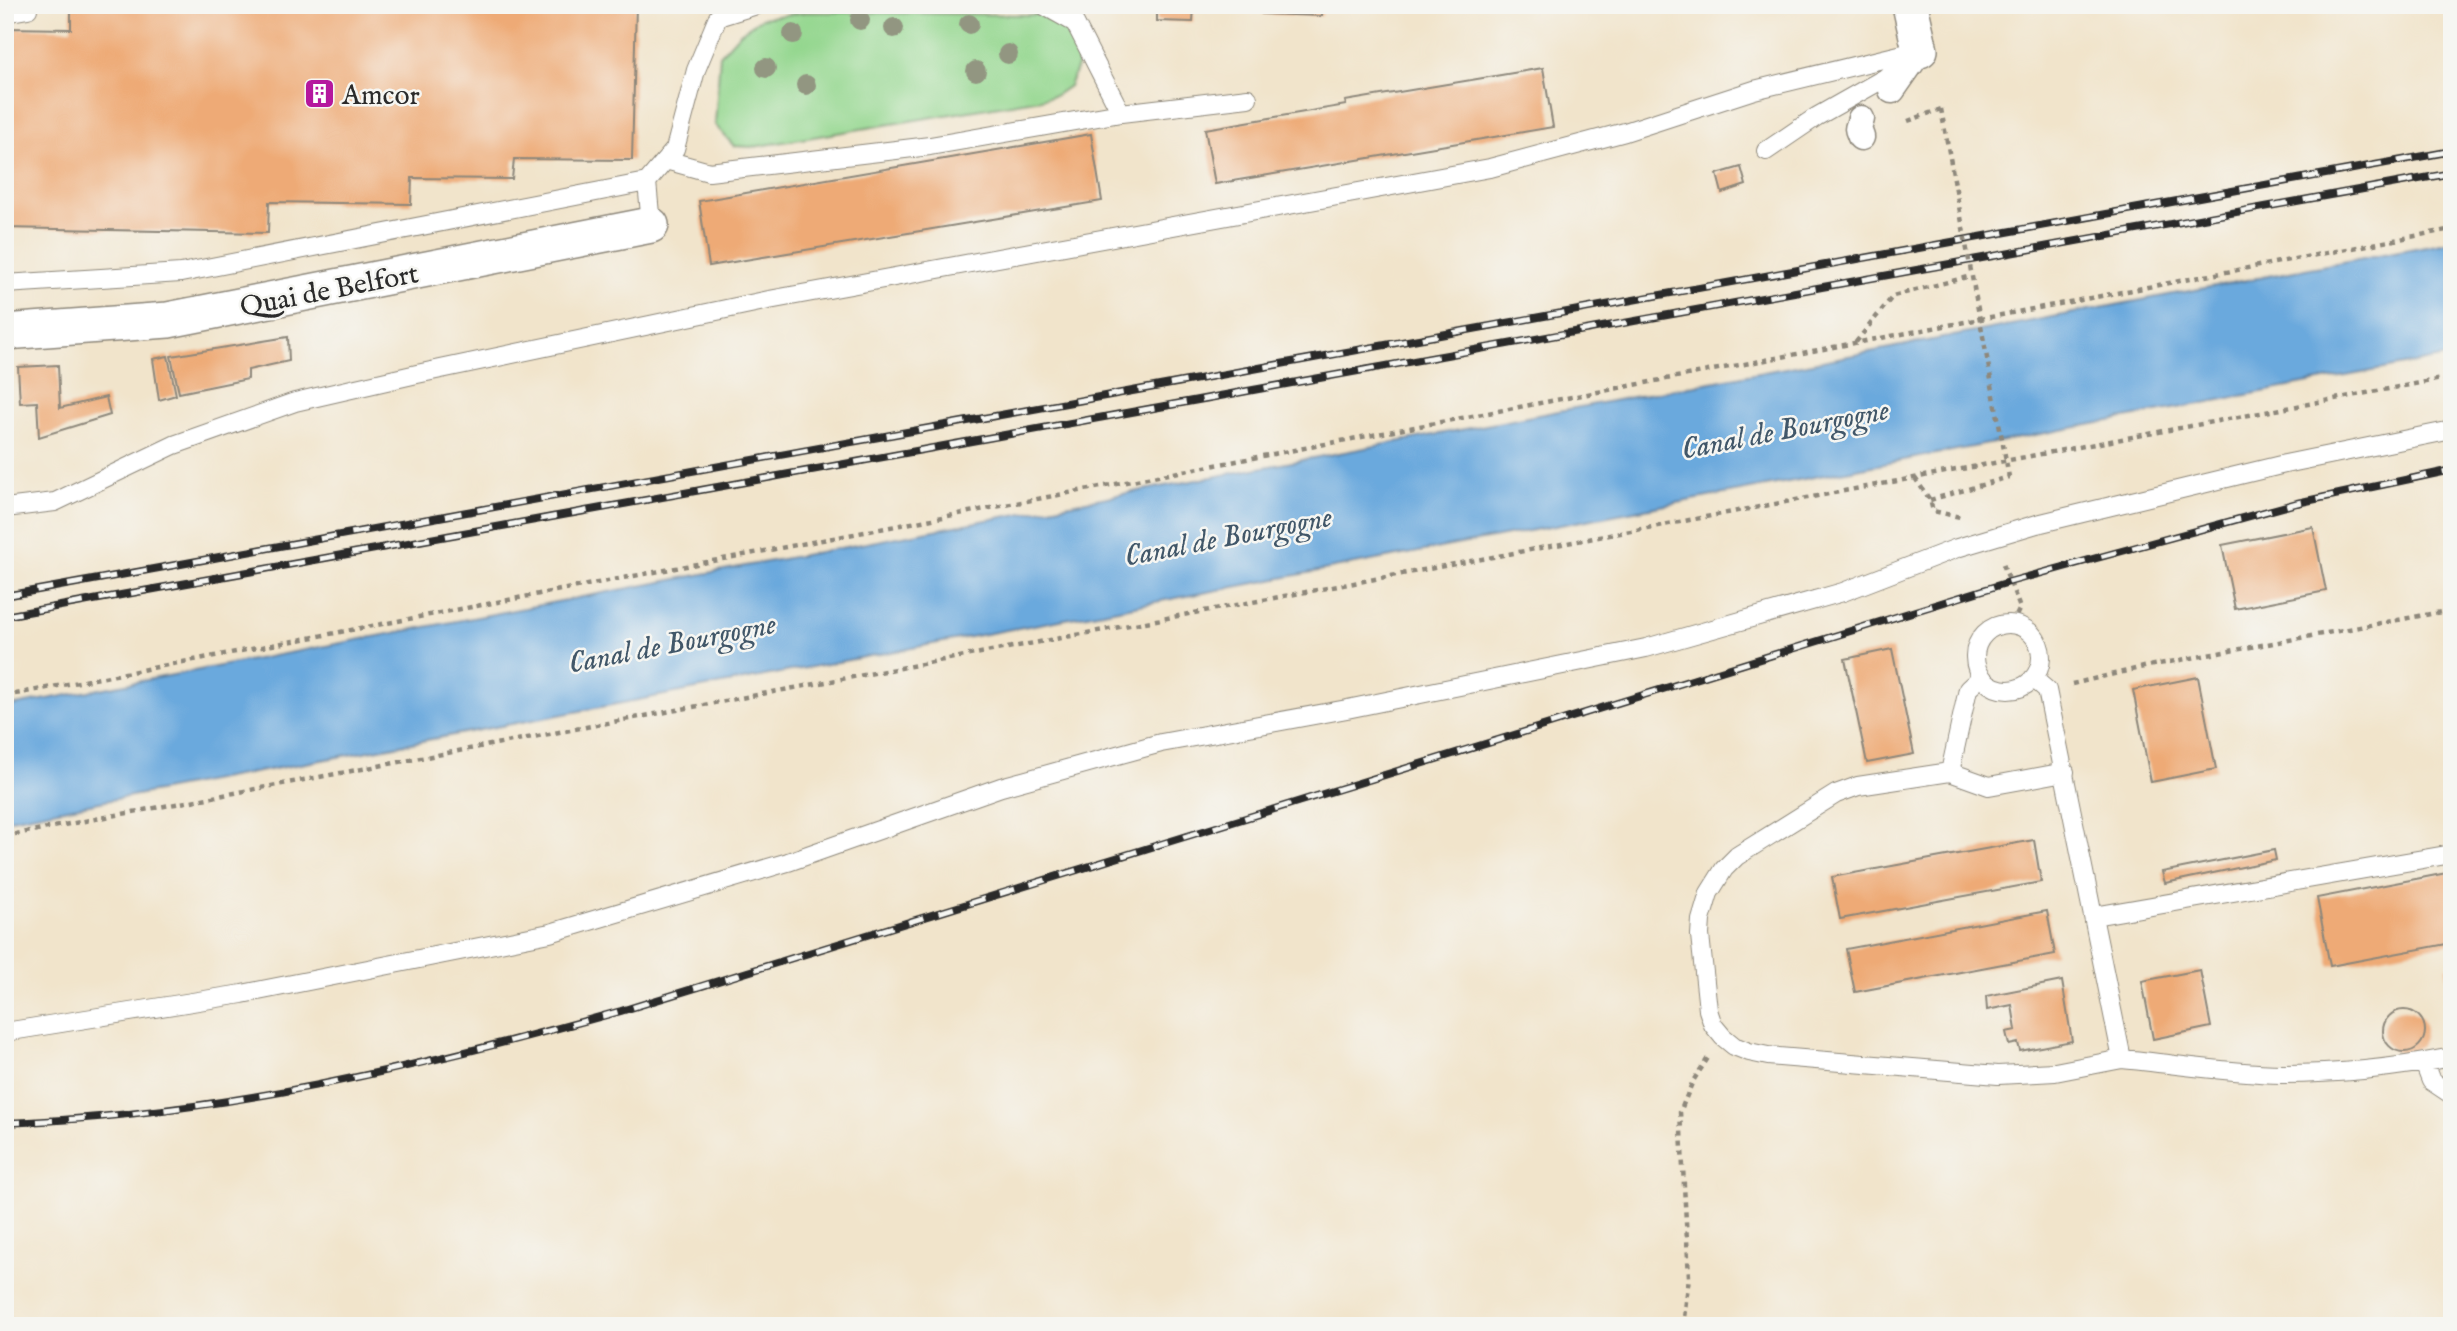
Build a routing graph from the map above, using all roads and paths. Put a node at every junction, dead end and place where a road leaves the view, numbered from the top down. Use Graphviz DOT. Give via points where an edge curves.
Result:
graph roads {
  1 [pos="757,5"];
  2 [pos="1043,5"];
  3 [pos="1910,5"];
  4 [pos="28,9"];
  5 [pos="5,13"];
  6 [pos="1920,50"];
  7 [pos="1892,90"];
  8 [pos="1248,98"];
  9 [pos="1941,109"];
  10 [pos="1121,113"];
  11 [pos="1766,151"];
  12 [pos="666,160"];
  13 [pos="647,182"];
  14 [pos="650,225"];
  15 [pos="2452,229"];
  16 [pos="1971,276"];
  17 [pos="5,284"];
  18 [pos="5,332"];
  19 [pos="1856,343"];
  20 [pos="2452,377"];
  21 [pos="2452,430"];
  22 [pos="1930,500"];
  23 [pos="5,508"];
  24 [pos="2452,610"];
  25 [pos="1981,677"];
  26 [pos="2040,684"];
  27 [pos="5,696"];
  28 [pos="1950,772"];
  29 [pos="2065,772"];
  30 [pos="5,836"];
  31 [pos="2452,854"];
  32 [pos="2094,916"];
  33 [pos="5,1032"];
  34 [pos="1723,1037"];
  35 [pos="2452,1057"];
  36 [pos="2122,1059"];
  37 [pos="2424,1063"];
  38 [pos="2452,1095"];
  39 [pos="1683,1326"];
  1 -- 12 [label="lane" via="718,17 696,70 675,149"];
  2 -- 10 [label="lane" via="1075,23"];
  3 -- 6 [label="street"];
  4 -- 5 [label="lane"];
  6 -- 7 [label="street"];
  6 -- 11 [label="lane" via="1885,78"];
  6 -- 23 [label="lane" via="1754,90 1625,132 1490,168 769,300 295,402 174,445 55,502"];
  8 -- 10 [label="lane"];
  9 -- 16 [label="path, bridge"];
  10 -- 12 [label="lane" via="930,146 709,172"];
  12 -- 13 [label="lane"];
  13 -- 14 [label="lane"];
  13 -- 17 [label="lane" via="181,273"];
  14 -- 18 [label="street, Quai de Belfort" via="168,320"];
  15 -- 19 [label="path"];
  16 -- 19 [label="path" via="1893,296"];
  16 -- 22 [label="path, bridge" via="2009,477"];
  19 -- 27 [label="path"];
  20 -- 30 [label="path"];
  21 -- 33 [label="lane" via="2285,464 2037,524 1957,548 1843,592 1646,648 1161,743 1001,787 788,862 550,933 242,994"];
  24 -- 26 [label="path"];
  25 -- 26 [label="lane" via="2000,690"];
  25 -- 26 [label="lane" via="1974,656 1976,645 1991,628 2012,624 2032,633 2038,642"];
  25 -- 28 [label="lane" via="1968,690"];
  26 -- 29 [label="lane"];
  28 -- 29 [label="lane" via="1989,786"];
  28 -- 34 [label="lane" via="1858,786 1836,794 1737,856 1716,878 1704,906 1700,935 1708,1010"];
  29 -- 32 [label="lane"];
  31 -- 32 [label="lane"];
  32 -- 36 [label="lane"];
  34 -- 36 [label="lane" via="1749,1052 1768,1056 1998,1075 2056,1072"];
  34 -- 39 [label="path" via="1693,1081 1680,1112 1689,1277"];
  35 -- 37 [label="lane"];
  36 -- 37 [label="lane" via="2279,1074"];
  37 -- 38 [label="lane" via="2431,1081"];
}
